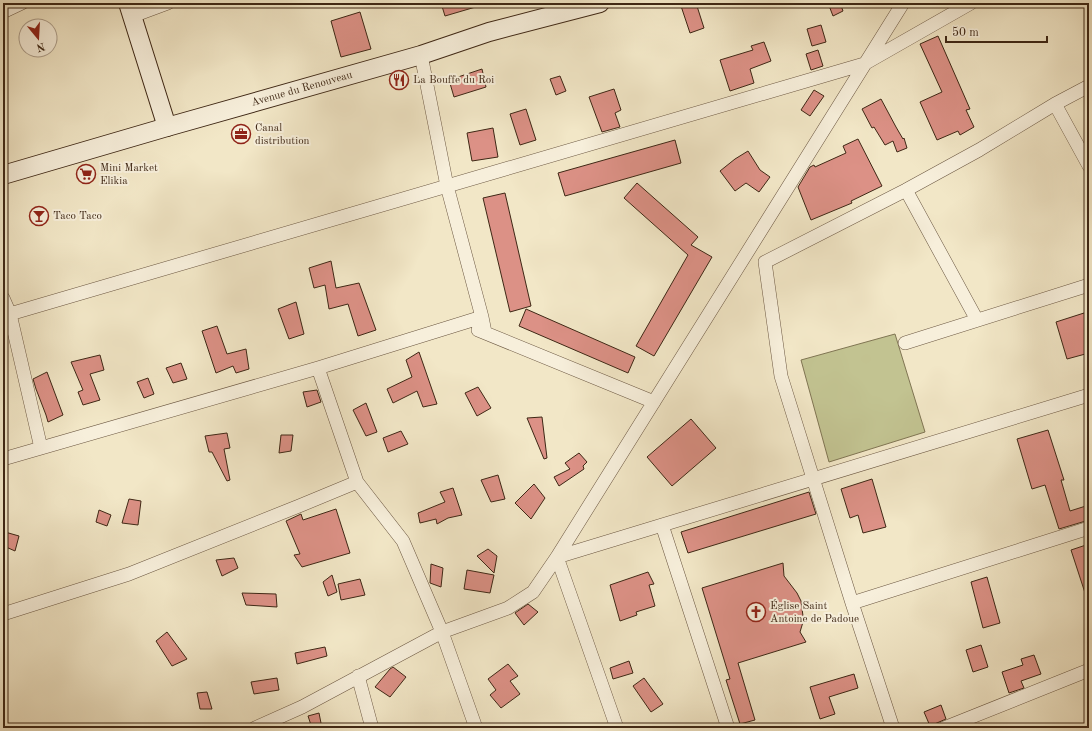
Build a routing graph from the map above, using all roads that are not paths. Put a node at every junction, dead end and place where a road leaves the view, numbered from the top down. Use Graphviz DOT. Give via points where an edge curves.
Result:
graph roads {
  1 [pos="22,3"];
  2 [pos="168,3"];
  3 [pos="600,3"];
  4 [pos="903,3"];
  5 [pos="971,3"];
  6 [pos="131,10"];
  7 [pos="3,12"];
  8 [pos="421,55"];
  9 [pos="864,64"];
  10 [pos="1089,86"];
  11 [pos="1055,104"];
  12 [pos="167,127"];
  13 [pos="1089,166"];
  14 [pos="3,175"];
  15 [pos="447,186"];
  16 [pos="906,190"];
  17 [pos="1089,285"];
  18 [pos="3,298"];
  19 [pos="6,315"];
  20 [pos="482,318"];
  21 [pos="976,320"];
  22 [pos="462,323"];
  23 [pos="485,332"];
  24 [pos="905,343"];
  25 [pos="318,368"];
  26 [pos="1089,395"];
  27 [pos="654,402"];
  28 [pos="41,448"];
  29 [pos="3,459"];
  30 [pos="814,479"];
  31 [pos="357,482"];
  32 [pos="662,525"];
  33 [pos="1089,528"];
  34 [pos="557,557"];
  35 [pos="852,603"];
  36 [pos="3,614"];
  37 [pos="442,632"];
  38 [pos="1089,670"];
  39 [pos="358,676"];
  40 [pos="255,728"];
  41 [pos="372,728"];
  42 [pos="476,728"];
  43 [pos="617,728"];
  44 [pos="728,728"];
  45 [pos="893,728"];
  46 [pos="944,728"];
  1 -- 7 [label="street"];
  2 -- 6 [label="street"];
  3 -- 8 [label="main road, Avenue du Renouveau" via="489,32"];
  4 -- 9 [label="street"];
  5 -- 9 [label="street"];
  6 -- 12 [label="main road"];
  8 -- 12 [label="main road, Avenue du Renouveau"];
  8 -- 15 [label="street"];
  9 -- 15 [label="street"];
  9 -- 27 [label="street"];
  10 -- 11 [label="street"];
  11 -- 13 [label="street"];
  11 -- 16 [label="street"];
  12 -- 14 [label="main road, Avenue du Renouveau"];
  15 -- 19 [label="street"];
  15 -- 20 [label="street"];
  16 -- 21 [label="street"];
  16 -- 30 [label="street" via="764,262 781,376"];
  17 -- 21 [label="street"];
  18 -- 19 [label="street"];
  19 -- 28 [label="street"];
  20 -- 22 [label="street"];
  20 -- 23 [label="street"];
  21 -- 24 [label="street"];
  22 -- 23 [label="street"];
  22 -- 25 [label="street"];
  23 -- 27 [label="street"];
  25 -- 28 [label="street"];
  25 -- 31 [label="street"];
  26 -- 30 [label="street"];
  27 -- 34 [label="street"];
  28 -- 29 [label="street"];
  30 -- 32 [label="street"];
  30 -- 35 [label="street"];
  31 -- 36 [label="street" via="129,574"];
  31 -- 37 [label="street" via="403,540"];
  32 -- 34 [label="street"];
  32 -- 44 [label="street"];
  33 -- 35 [label="street"];
  34 -- 37 [label="street" via="533,592 508,608"];
  34 -- 43 [label="street"];
  35 -- 45 [label="street"];
  37 -- 39 [label="street"];
  37 -- 42 [label="street"];
  38 -- 46 [label="street"];
  39 -- 40 [label="street" via="302,707"];
  39 -- 41 [label="street"];
}
